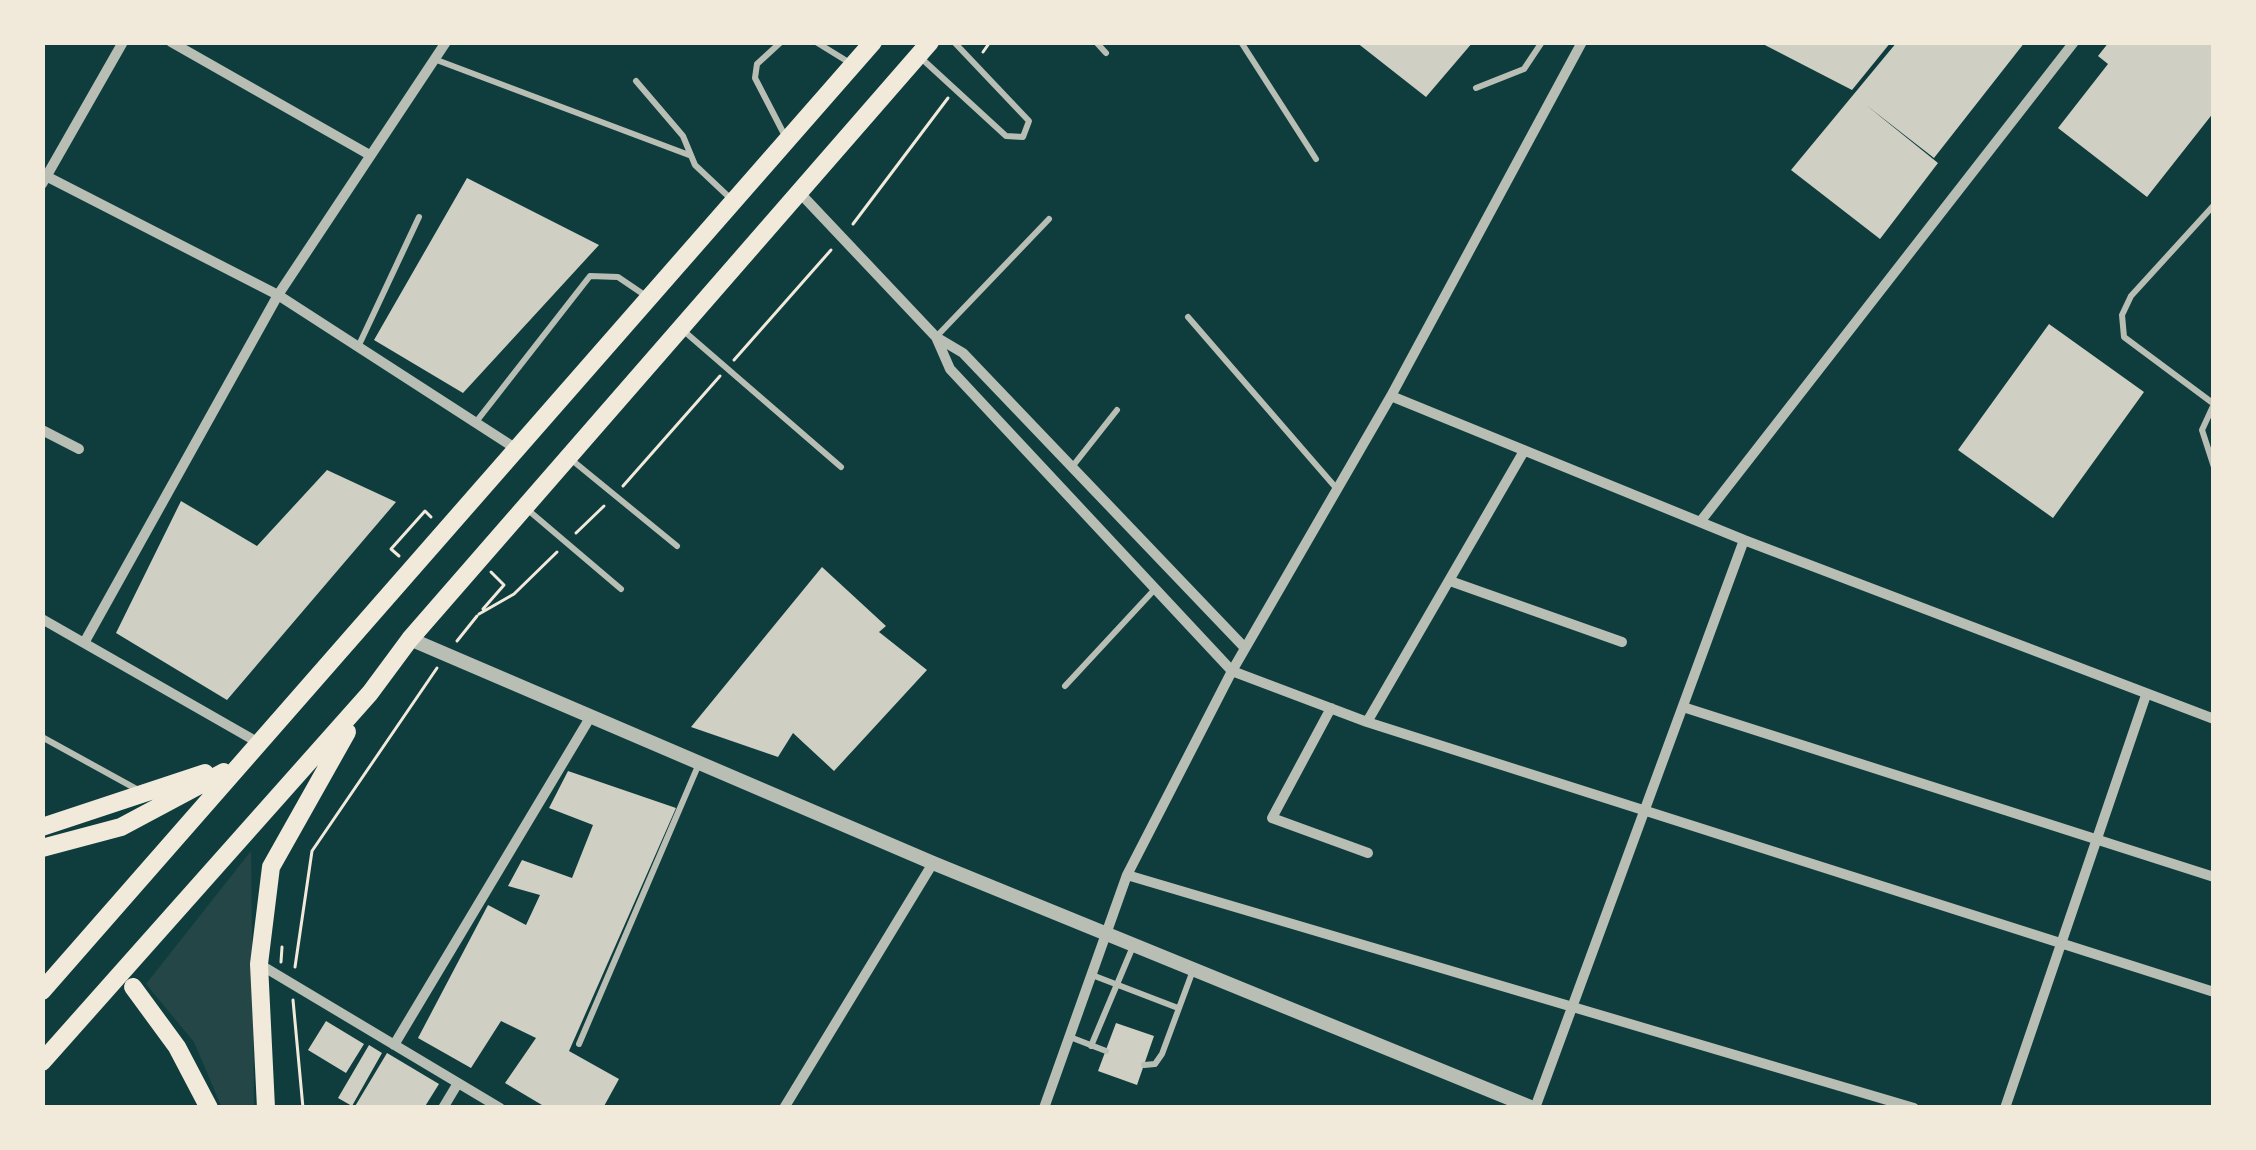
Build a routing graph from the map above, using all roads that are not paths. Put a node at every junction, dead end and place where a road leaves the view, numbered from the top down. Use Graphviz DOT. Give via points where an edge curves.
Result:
graph roads {
  1 [pos="123,42"];
  2 [pos="171,42"];
  3 [pos="446,42"];
  4 [pos="781,42"];
  5 [pos="816,42"];
  6 [pos="873,42"];
  7 [pos="954,42"];
  8 [pos="1096,42"];
  9 [pos="1241,42"];
  10 [pos="1542,42"];
  11 [pos="1582,42"];
  12 [pos="2074,42"];
  13 [pos="924,49"];
  14 [pos="1106,52"];
  15 [pos="434,59"];
  16 [pos="853,65"];
  17 [pos="635,81"];
  18 [pos="1476,88"];
  19 [pos="788,139"];
  20 [pos="368,154"];
  21 [pos="688,154"];
  22 [pos="1316,159"];
  23 [pos="44,178"];
  24 [pos="799,192"];
  25 [pos="734,202"];
  26 [pos="2214,205"];
  27 [pos="419,217"];
  28 [pos="1049,219"];
  29 [pos="278,295"];
  30 [pos="649,299"];
  31 [pos="1188,317"];
  32 [pos="680,328"];
  33 [pos="936,337"];
  34 [pos="358,347"];
  35 [pos="1391,396"];
  36 [pos="2214,404"];
  37 [pos="1117,410"];
  38 [pos="476,422"];
  39 [pos="42,430"];
  40 [pos="79,449"];
  41 [pos="518,450"];
  42 [pos="1524,451"];
  43 [pos="568,458"];
  44 [pos="2214,466"];
  45 [pos="841,467"];
  46 [pos="1072,467"];
  47 [pos="1337,489"];
  48 [pos="525,507"];
  49 [pos="1700,522"];
  50 [pos="1744,541"];
  51 [pos="677,546"];
  52 [pos="1450,581"];
  53 [pos="1155,589"];
  54 [pos="621,590"];
  55 [pos="42,619"];
  56 [pos="410,638"];
  57 [pos="1622,642"];
  58 [pos="84,643"];
  59 [pos="1245,648"];
  60 [pos="1232,671"];
  61 [pos="1064,686"];
  62 [pos="370,693"];
  63 [pos="2146,695"];
  64 [pos="1683,707"];
  65 [pos="1330,708"];
  66 [pos="591,716"];
  67 [pos="2214,718"];
  68 [pos="1367,722"];
  69 [pos="42,737"];
  70 [pos="254,749"];
  71 [pos="699,763"];
  72 [pos="148,795"];
  73 [pos="1644,811"];
  74 [pos="42,826"];
  75 [pos="2096,840"];
  76 [pos="42,848"];
  77 [pos="1368,853"];
  78 [pos="933,863"];
  79 [pos="1127,875"];
  80 [pos="2214,877"];
  81 [pos="1107,931"];
  82 [pos="1134,943"];
  83 [pos="2060,943"];
  84 [pos="259,964"];
  85 [pos="1193,969"];
  86 [pos="1091,974"];
  87 [pos="1117,985"];
  88 [pos="133,987"];
  89 [pos="42,991"];
  90 [pos="2214,992"];
  91 [pos="1571,1007"];
  92 [pos="1178,1008"];
  93 [pos="1069,1037"];
  94 [pos="579,1044"];
  95 [pos="394,1045"];
  96 [pos="1091,1046"];
  97 [pos="1106,1051"];
  98 [pos="42,1062"];
  99 [pos="1144,1065"];
  100 [pos="458,1083"];
  101 [pos="208,1108"];
  102 [pos="266,1108"];
  103 [pos="443,1108"];
  104 [pos="500,1108"];
  105 [pos="784,1108"];
  106 [pos="1044,1108"];
  107 [pos="1534,1108"];
  108 [pos="1914,1108"];
  109 [pos="2005,1108"];
  1 -- 23 [label="street"];
  2 -- 20 [label="street"];
  3 -- 15 [label="street"];
  4 -- 19 [label="lane" via="755,78"];
  5 -- 16 [label="lane"];
  6 -- 16 [label="highway"];
  7 -- 13 [label="lane" via="1025,116 1028,132 1006,136"];
  8 -- 14 [label="lane"];
  9 -- 22 [label="lane"];
  10 -- 18 [label="lane" via="1524,69"];
  11 -- 35 [label="street"];
  12 -- 49 [label="street"];
  13 -- 24 [label="highway"];
  15 -- 20 [label="street"];
  15 -- 21 [label="lane"];
  16 -- 19 [label="highway"];
  17 -- 21 [label="lane" via="683,136"];
  19 -- 25 [label="highway"];
  20 -- 29 [label="street"];
  21 -- 25 [label="lane"];
  23 -- 29 [label="street"];
  24 -- 32 [label="highway"];
  24 -- 33 [label="street"];
  25 -- 30 [label="highway"];
  26 -- 36 [label="lane" via="2122,315 2124,337"];
  27 -- 34 [label="lane"];
  28 -- 33 [label="lane"];
  29 -- 34 [label="street"];
  29 -- 58 [label="street"];
  30 -- 38 [label="lane" via="618,277 590,276"];
  30 -- 41 [label="highway"];
  31 -- 47 [label="lane"];
  32 -- 43 [label="highway"];
  32 -- 45 [label="lane"];
  33 -- 46 [label="street" via="964,353"];
  33 -- 53 [label="street" via="950,369"];
  34 -- 38 [label="street"];
  35 -- 42 [label="street"];
  35 -- 47 [label="street"];
  36 -- 44 [label="lane" via="2202,430"];
  37 -- 46 [label="lane"];
  38 -- 41 [label="street"];
  39 -- 40 [label="street"];
  41 -- 70 [label="highway"];
  42 -- 49 [label="street"];
  42 -- 52 [label="street"];
  43 -- 48 [label="highway"];
  43 -- 51 [label="lane"];
  46 -- 59 [label="street"];
  47 -- 59 [label="street"];
  48 -- 54 [label="lane"];
  48 -- 56 [label="highway"];
  49 -- 50 [label="street"];
  50 -- 63 [label="street"];
  50 -- 64 [label="street"];
  52 -- 57 [label="street"];
  52 -- 68 [label="street"];
  53 -- 60 [label="street"];
  53 -- 61 [label="lane"];
  55 -- 58 [label="street"];
  56 -- 62 [label="highway"];
  56 -- 66 [label="street"];
  58 -- 70 [label="street"];
  59 -- 60 [label="street"];
  60 -- 65 [label="street"];
  60 -- 79 [label="street"];
  62 -- 84 [label="highway" via="271,867"];
  62 -- 98 [label="highway"];
  63 -- 67 [label="street"];
  63 -- 75 [label="street"];
  64 -- 73 [label="street"];
  64 -- 75 [label="street"];
  65 -- 68 [label="street"];
  65 -- 77 [label="street" via="1272,818"];
  66 -- 71 [label="street"];
  66 -- 95 [label="street"];
  68 -- 73 [label="street"];
  69 -- 72 [label="lane"];
  70 -- 72 [label="highway"];
  70 -- 76 [label="highway" via="155,812"];
  70 -- 89 [label="highway"];
  71 -- 78 [label="street"];
  71 -- 94 [label="lane"];
  72 -- 74 [label="highway"];
  73 -- 83 [label="street"];
  73 -- 91 [label="street"];
  75 -- 80 [label="street"];
  75 -- 83 [label="street"];
  78 -- 81 [label="street"];
  78 -- 105 [label="street"];
  79 -- 81 [label="street"];
  79 -- 91 [label="street"];
  81 -- 82 [label="street"];
  81 -- 86 [label="street"];
  82 -- 85 [label="street"];
  82 -- 87 [label="lane"];
  83 -- 90 [label="street"];
  83 -- 109 [label="street"];
  84 -- 95 [label="street"];
  84 -- 102 [label="highway"];
  85 -- 92 [label="lane"];
  85 -- 107 [label="street"];
  86 -- 87 [label="lane"];
  86 -- 93 [label="street"];
  87 -- 92 [label="lane"];
  87 -- 96 [label="lane"];
  88 -- 101 [label="highway" via="177,1046"];
  91 -- 107 [label="street"];
  91 -- 108 [label="street"];
  92 -- 99 [label="lane" via="1162,1054"];
  93 -- 96 [label="lane"];
  93 -- 106 [label="street"];
  95 -- 100 [label="street"];
  96 -- 97 [label="lane"];
  100 -- 103 [label="street"];
  100 -- 104 [label="street"];
}
